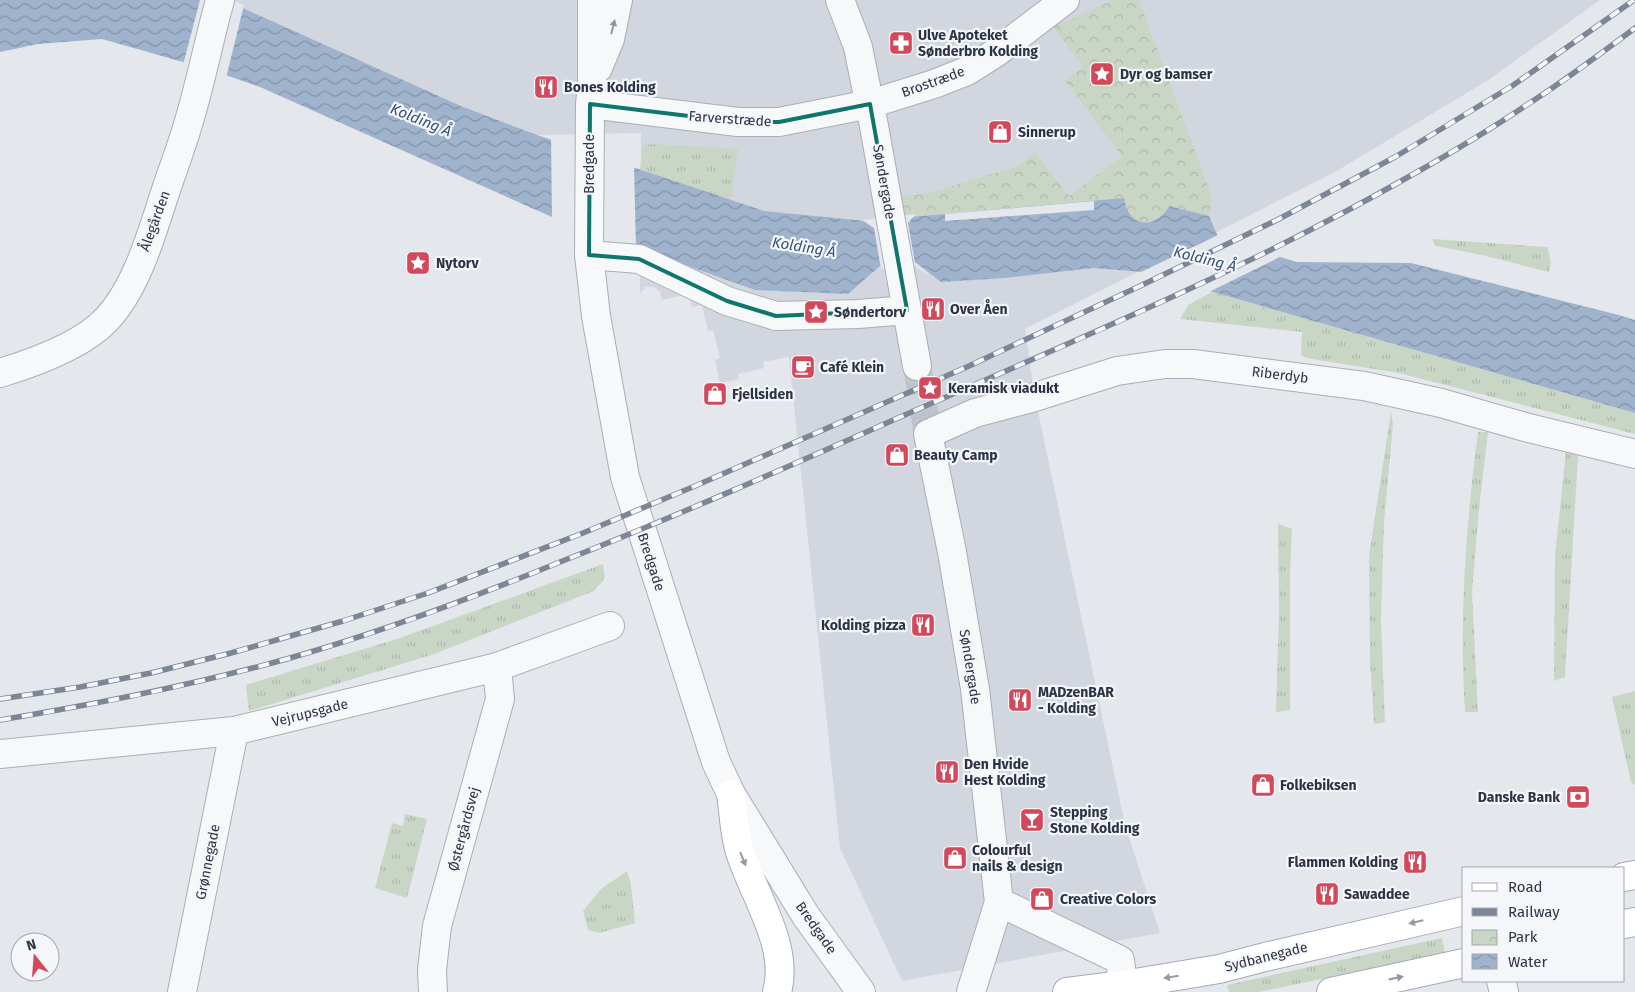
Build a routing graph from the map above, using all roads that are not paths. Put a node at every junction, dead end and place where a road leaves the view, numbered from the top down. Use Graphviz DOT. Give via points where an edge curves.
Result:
graph roads {
  1 [pos="220,0"];
  2 [pos="592,0"];
  3 [pos="618,0"];
  4 [pos="840,0"];
  5 [pos="1065,0"];
  6 [pos="591,95"];
  7 [pos="870,104"];
  8 [pos="589,246"];
  9 [pos="907,310"];
  10 [pos="917,366"];
  11 [pos="0,373"];
  12 [pos="928,434"];
  13 [pos="1635,454"];
  14 [pos="610,626"];
  15 [pos="496,667"];
  16 [pos="234,731"];
  17 [pos="0,754"];
  18 [pos="730,794"];
  19 [pos="999,902"];
  20 [pos="1462,911"];
  21 [pos="1462,963"];
  22 [pos="1123,985"];
  23 [pos="182,992"];
  24 [pos="433,992"];
  25 [pos="777,992"];
  26 [pos="861,992"];
  27 [pos="971,992"];
  28 [pos="1067,992"];
  29 [pos="1331,992"];
  1 -- 11 [label="street, Ålegården" via="189,120 155,226 124,296 106,320 76,344"];
  2 -- 6 [label="street, Bredgade"];
  6 -- 3 [label="street, Bredgade, one-way" via="610,39"];
  4 -- 7 [label="street, Søndergade" via="858,47"];
  5 -- 7 [label="street, Brostræde" via="967,71"];
  6 -- 7 [label="street, Farverstræde" via="738,122 779,122"];
  6 -- 8 [label="street, Bredgade"];
  7 -- 9 [label="street, Søndergade"];
  8 -- 9 [label="street" via="639,259 727,301 776,316"];
  8 -- 18 [label="street, Bredgade" via="596,316 625,477 716,762"];
  9 -- 10 [label="street, Søndergade"];
  12 -- 13 [label="street, Riberdyb" via="975,413 1117,371 1165,364 1193,364 1364,386 1441,402"];
  12 -- 19 [label="street, Søndergade" via="952,552 974,689"];
  14 -- 15 [label="street, Vejrupsgade"];
  15 -- 16 [label="street, Vejrupsgade"];
  15 -- 24 [label="street, Østergårdsvej" via="500,699 437,926"];
  16 -- 17 [label="street, Vejrupsgade"];
  16 -- 23 [label="street, Grønnegade"];
  18 -- 25 [label="main road, one-way" via="740,851 774,934 780,968"];
  18 -- 26 [label="street, Bredgade" via="806,916"];
  19 -- 22 [label="street" via="1120,960"];
  19 -- 27 [label="street, Søndergade"];
  20 -- 22 [label="main road, Sydbanegade, one-way" via="1219,969"];
  29 -- 21 [label="main road, one-way"];
  22 -- 28 [label="main road, Sydbanegade"];
}
